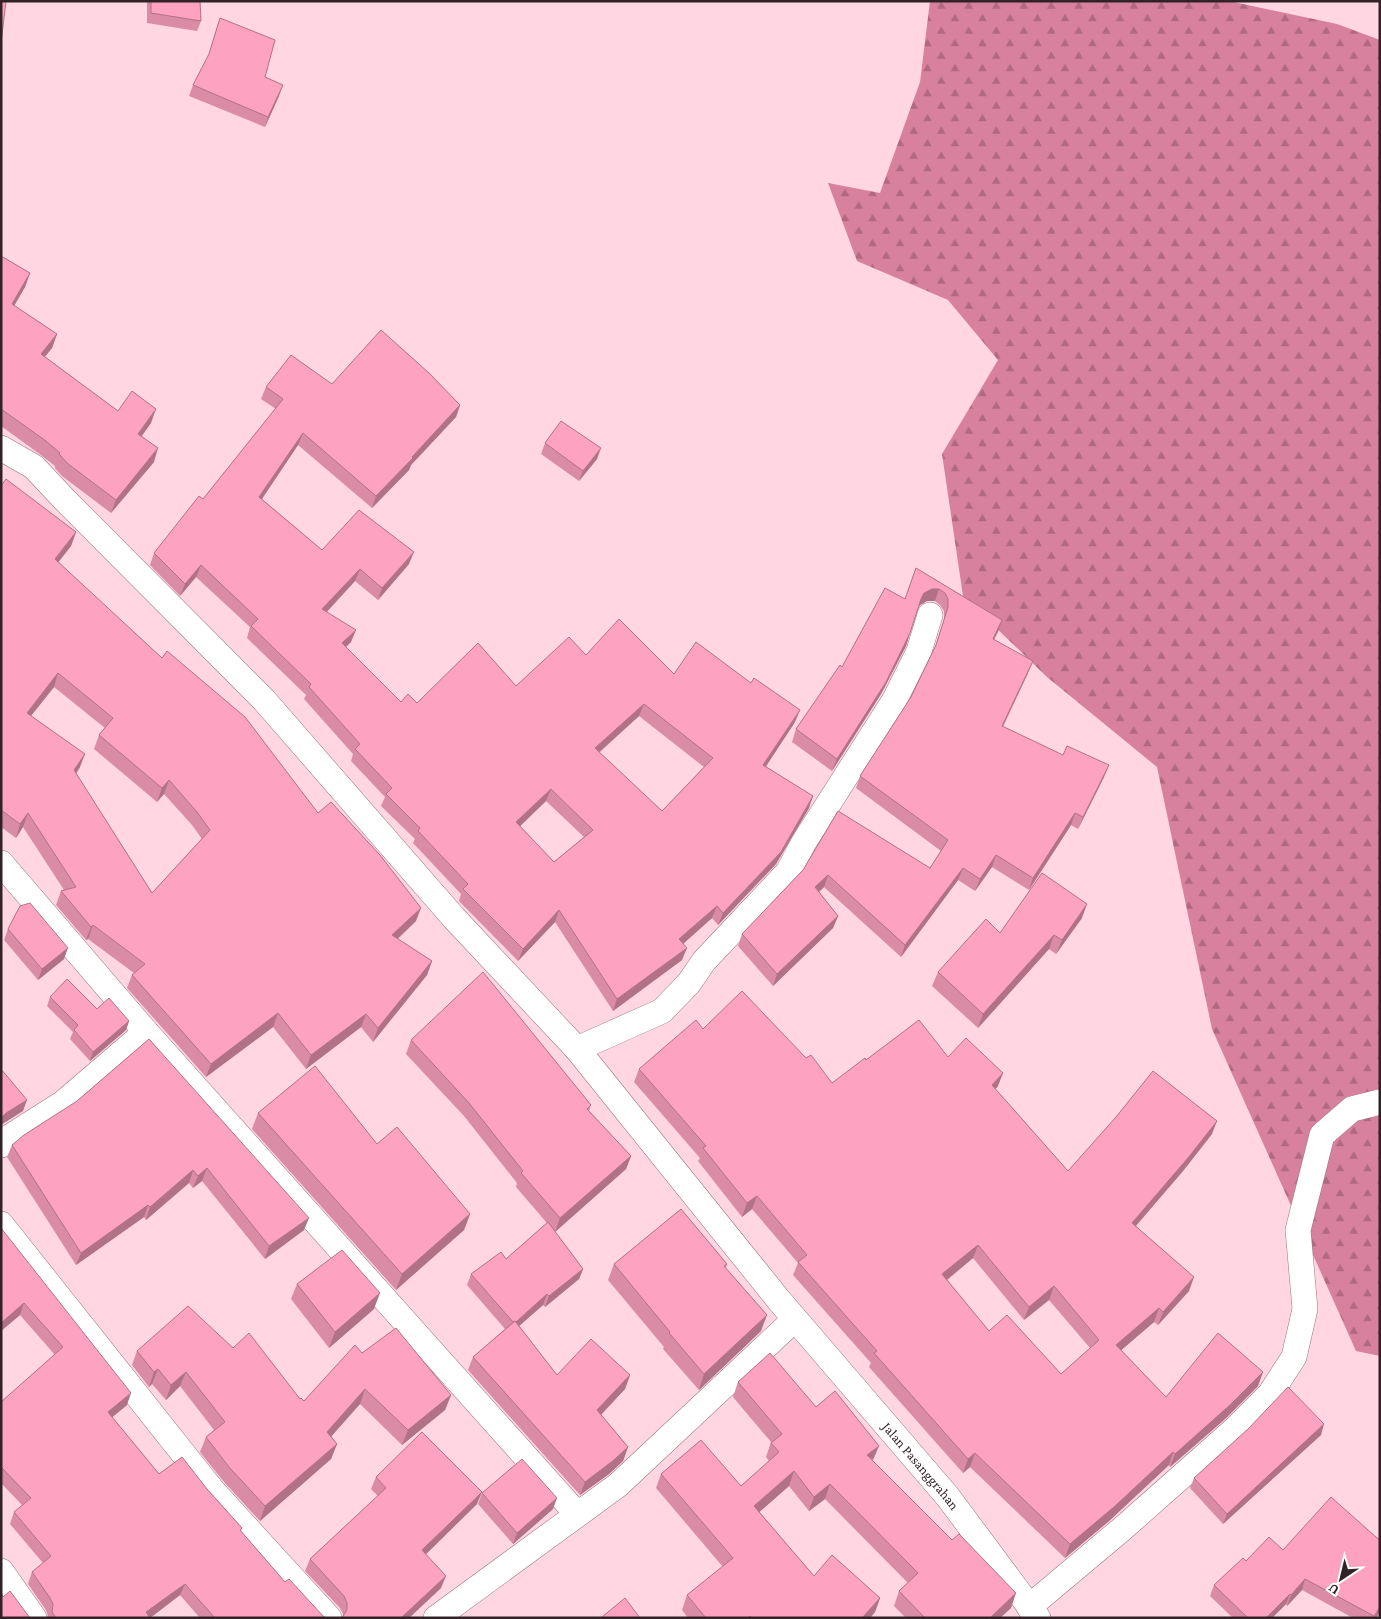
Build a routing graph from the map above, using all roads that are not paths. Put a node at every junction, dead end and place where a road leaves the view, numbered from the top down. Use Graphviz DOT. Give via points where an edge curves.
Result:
graph roads {
  1 [pos="1,448"];
  2 [pos="930,615"];
  3 [pos="1,863"];
  4 [pos="146,1032"];
  5 [pos="577,1049"];
  6 [pos="1380,1102"];
  7 [pos="1,1145"];
  8 [pos="1,1224"];
  9 [pos="795,1319"];
  10 [pos="577,1514"];
  11 [pos="1,1571"];
  12 [pos="1034,1612"];
  13 [pos="34,1618"];
  14 [pos="329,1618"];
  15 [pos="436,1618"];
  1 -- 5 [label="street, Jalan Pasanggrahan" via="34,467 264,700 454,918"];
  2 -- 5 [label="street" via="919,651 894,701 788,872 662,1011"];
  3 -- 4 [label="street"];
  4 -- 7 [label="street" via="63,1102"];
  4 -- 10 [label="street"];
  5 -- 9 [label="street, Jalan Pasanggrahan"];
  6 -- 12 [label="street" via="1352,1109 1322,1135 1298,1230 1305,1309 1294,1357 1270,1394 1236,1429 1122,1528"];
  8 -- 14 [label="street" via="213,1491"];
  9 -- 10 [label="street" via="618,1485"];
  9 -- 12 [label="street, Jalan Pasanggrahan" via="948,1496"];
  10 -- 15 [label="street"];
  11 -- 13 [label="street"];
}
